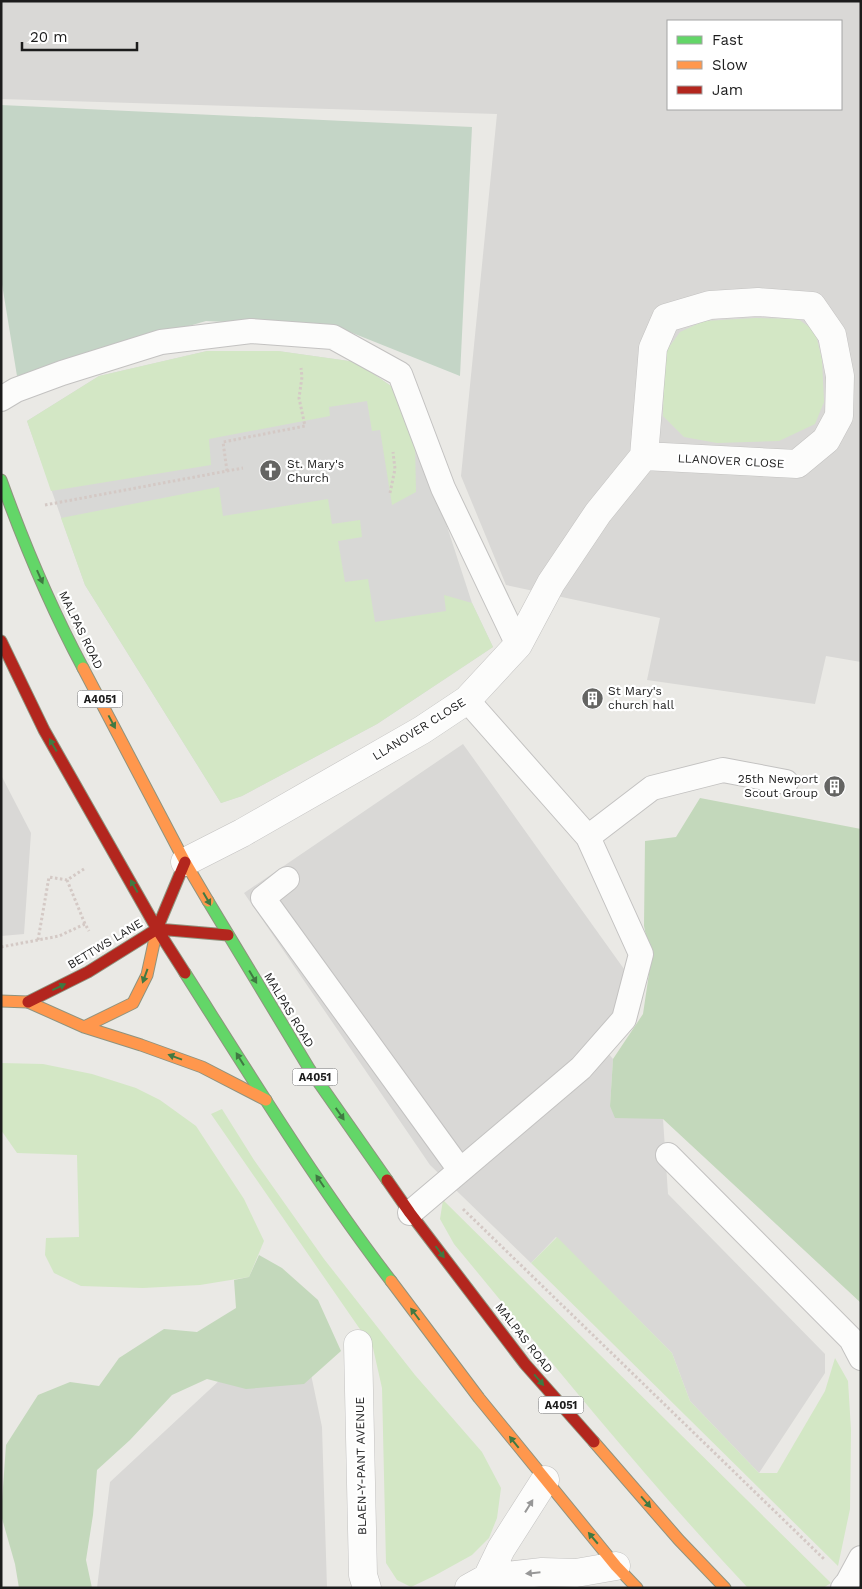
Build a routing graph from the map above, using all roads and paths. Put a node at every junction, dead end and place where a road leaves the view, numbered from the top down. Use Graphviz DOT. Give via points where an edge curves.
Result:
graph roads {
  1 [pos="300,334"];
  2 [pos="1,399"];
  3 [pos="393,450"];
  4 [pos="644,456"];
  5 [pos="243,468"];
  6 [pos="227,471"];
  7 [pos="1,480"];
  8 [pos="390,493"];
  9 [pos="13,513"];
  10 [pos="1,641"];
  11 [pos="518,645"];
  12 [pos="467,700"];
  13 [pos="786,782"];
  14 [pos="588,837"];
  15 [pos="186,862"];
  16 [pos="287,879"];
  17 [pos="67,880"];
  18 [pos="85,924"];
  19 [pos="157,929"];
  20 [pos="228,935"];
  21 [pos="38,940"];
  22 [pos="1,947"];
  23 [pos="1,1001"];
  24 [pos="28,1002"];
  25 [pos="84,1027"];
  26 [pos="266,1100"];
  27 [pos="668,1156"];
  28 [pos="460,1170"];
  29 [pos="441,1187"];
  30 [pos="410,1213"];
  31 [pos="358,1344"];
  32 [pos="861,1358"];
  33 [pos="545,1480"];
  34 [pos="861,1558"];
  35 [pos="616,1566"];
  36 [pos="478,1583"];
  37 [pos="845,1585"];
  38 [pos="366,1588"];
  39 [pos="637,1588"];
  40 [pos="724,1588"];
  1 -- 2 [label="lane" via="251,330 161,342 53,376"];
  1 -- 6 [label="path" via="302,377 299,398 305,426 224,442"];
  1 -- 11 [label="lane" via="333,337 400,374 443,488"];
  3 -- 8 [label="path" via="396,469"];
  4 -- 4 [label="street, LLANOVER CLOSE" via="653,348 666,318 710,305 758,302 812,306 832,335 840,376 839,416 826,440 797,464"];
  4 -- 11 [label="street, LLANOVER CLOSE" via="598,513 551,582"];
  5 -- 6 [label="path"];
  6 -- 9 [label="path"];
  7 -- 9 [label="main road, MALPAS ROAD / A4051"];
  9 -- 15 [label="main road, MALPAS ROAD / A4051, one-way" via="70,643"];
  19 -- 10 [label="main road, one-way" via="44,730"];
  11 -- 12 [label="street, LLANOVER CLOSE"];
  12 -- 14 [label="lane"];
  12 -- 15 [label="street, LLANOVER CLOSE" via="422,730"];
  13 -- 14 [label="lane" via="723,770 652,788"];
  14 -- 28 [label="lane" via="641,954 624,1019 581,1068"];
  15 -- 19 [label="main road"];
  15 -- 20 [label="main road, MALPAS ROAD / A4051, one-way"];
  16 -- 28 [label="lane" via="263,898"];
  17 -- 21 [label="path" via="49,877"];
  18 -- 21 [label="path" via="60,936"];
  19 -- 20 [label="main road"];
  24 -- 19 [label="main road, BETTWS LANE, one-way" via="88,972"];
  19 -- 25 [label="main road, BETTWS LANE, one-way" via="147,975 133,1003"];
  26 -- 19 [label="main road, one-way"];
  20 -- 30 [label="main road, MALPAS ROAD / A4051, one-way" via="310,1070"];
  21 -- 22 [label="path"];
  23 -- 24 [label="main road, BETTWS LANE"];
  24 -- 25 [label="main road, BETTWS LANE"];
  26 -- 25 [label="main road, BETTWS LANE, one-way" via="202,1067"];
  33 -- 26 [label="main road, one-way" via="364,1246"];
  27 -- 32 [label="lane" via="851,1339"];
  28 -- 29 [label="lane"];
  29 -- 30 [label="lane"];
  29 -- 37 [label="path"];
  30 -- 40 [label="main road, MALPAS ROAD / A4051, one-way" via="525,1364"];
  31 -- 38 [label="street, BLAEN-Y-PANT AVENUE" via="363,1575"];
  35 -- 33 [label="main road, one-way"];
  36 -- 33 [label="street, one-way"];
  34 -- 37 [label="lane"];
  35 -- 36 [label="street, one-way" via="576,1573 542,1572"];
  35 -- 39 [label="main road"];
}
